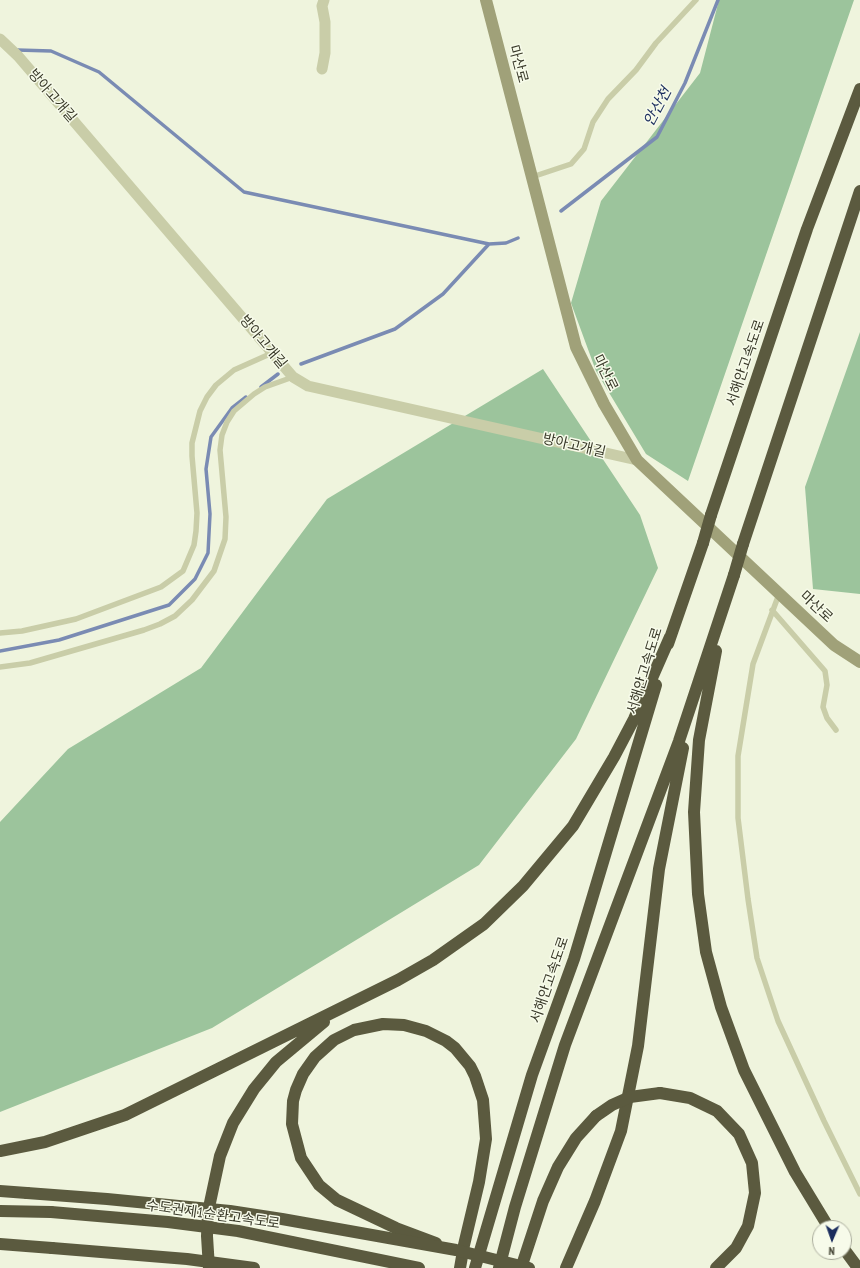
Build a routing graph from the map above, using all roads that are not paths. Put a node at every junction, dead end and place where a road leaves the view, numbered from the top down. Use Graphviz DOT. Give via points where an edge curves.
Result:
graph roads {
  1 [pos="324,0"];
  2 [pos="486,0"];
  3 [pos="696,0"];
  4 [pos="0,39"];
  5 [pos="322,69"];
  6 [pos="860,89"];
  7 [pos="532,177"];
  8 [pos="860,191"];
  9 [pos="272,352"];
  10 [pos="293,377"];
  11 [pos="637,460"];
  12 [pos="734,575"];
  13 [pos="779,593"];
  14 [pos="772,610"];
  15 [pos="0,633"];
  16 [pos="670,637"];
  17 [pos="860,662"];
  18 [pos="0,667"];
  19 [pos="836,730"];
  20 [pos="338,1009"];
  21 [pos="0,1151"];
  22 [pos="0,1191"];
  23 [pos="860,1194"];
  24 [pos="0,1211"];
  25 [pos="824,1220"];
  26 [pos="0,1244"];
  27 [pos="456,1250"];
  28 [pos="852,1260"];
  29 [pos="209,1268"];
  30 [pos="254,1268"];
  31 [pos="419,1268"];
  32 [pos="460,1268"];
  33 [pos="475,1268"];
  34 [pos="499,1268"];
  35 [pos="522,1268"];
  36 [pos="530,1268"];
  37 [pos="566,1268"];
  38 [pos="716,1268"];
  39 [pos="858,1268"];
  1 -- 5 [label="street" via="322,6 325,45"];
  2 -- 7 [label="street, 마산로"];
  3 -- 7 [label="lane" via="656,43 636,70 608,98 593,122 584,149 571,164"];
  4 -- 9 [label="street, 방아고개길" via="18,56"];
  6 -- 16 [label="highway, 서해안고속도로, bridge" via="807,229"];
  7 -- 11 [label="street, 마산로" via="576,347 604,404"];
  8 -- 12 [label="highway, bridge"];
  9 -- 10 [label="street, 방아고개길"];
  9 -- 15 [label="lane" via="234,370 216,385 200,411 192,443 196,530 194,546 183,571 161,587 76,619 22,631"];
  10 -- 11 [label="street, 방아고개길" via="308,386"];
  10 -- 18 [label="lane" via="265,387 254,394 234,411 227,422 220,450 226,517 225,539 214,571 192,600 174,616 144,630 30,663"];
  11 -- 13 [label="street, 마산로"];
  12 -- 25 [label="highway" via="699,740 694,841 701,917 706,952 721,1007 744,1070 795,1172"];
  12 -- 34 [label="highway" via="678,741 565,1045"];
  12 -- 37 [label="highway" via="689,724 674,788 659,869 638,1046 621,1131 596,1201"];
  13 -- 14 [label="lane"];
  13 -- 17 [label="street, 마산로" via="834,644"];
  14 -- 19 [label="lane" via="825,671 825,713"];
  14 -- 23 [label="lane" via="753,664 738,756 738,818 757,958 778,1021"];
  16 -- 20 [label="highway" via="634,719 597,788 573,826 523,886 484,924 433,960"];
  16 -- 33 [label="highway, 서해안고속도로" via="574,959 532,1075"];
  20 -- 21 [label="highway" via="125,1115 45,1142"];
  20 -- 29 [label="highway" via="276,1062 254,1089 233,1123 220,1156 212,1190 207,1236"];
  22 -- 27 [label="highway, bridge" via="230,1211"];
  24 -- 31 [label="highway, 수도권제1순환고속도로, bridge" via="51,1212 238,1231"];
  26 -- 30 [label="highway, bridge" via="180,1258"];
  27 -- 32 [label="highway, bridge" via="396,1228 337,1200 319,1185 300,1158 292,1124 296,1090 302,1074 315,1057 334,1040 354,1030 383,1024 404,1025 426,1031 446,1041 470,1066 480,1089 486,1126 483,1157"];
  27 -- 36 [label="highway, bridge"];
  28 -- 39 [label="highway"];
  35 -- 38 [label="highway, bridge" via="543,1201 558,1167 576,1138 596,1116 612,1105 630,1097 660,1093 690,1098 717,1111 739,1134 752,1163 755,1193 748,1226 736,1248"];
}
